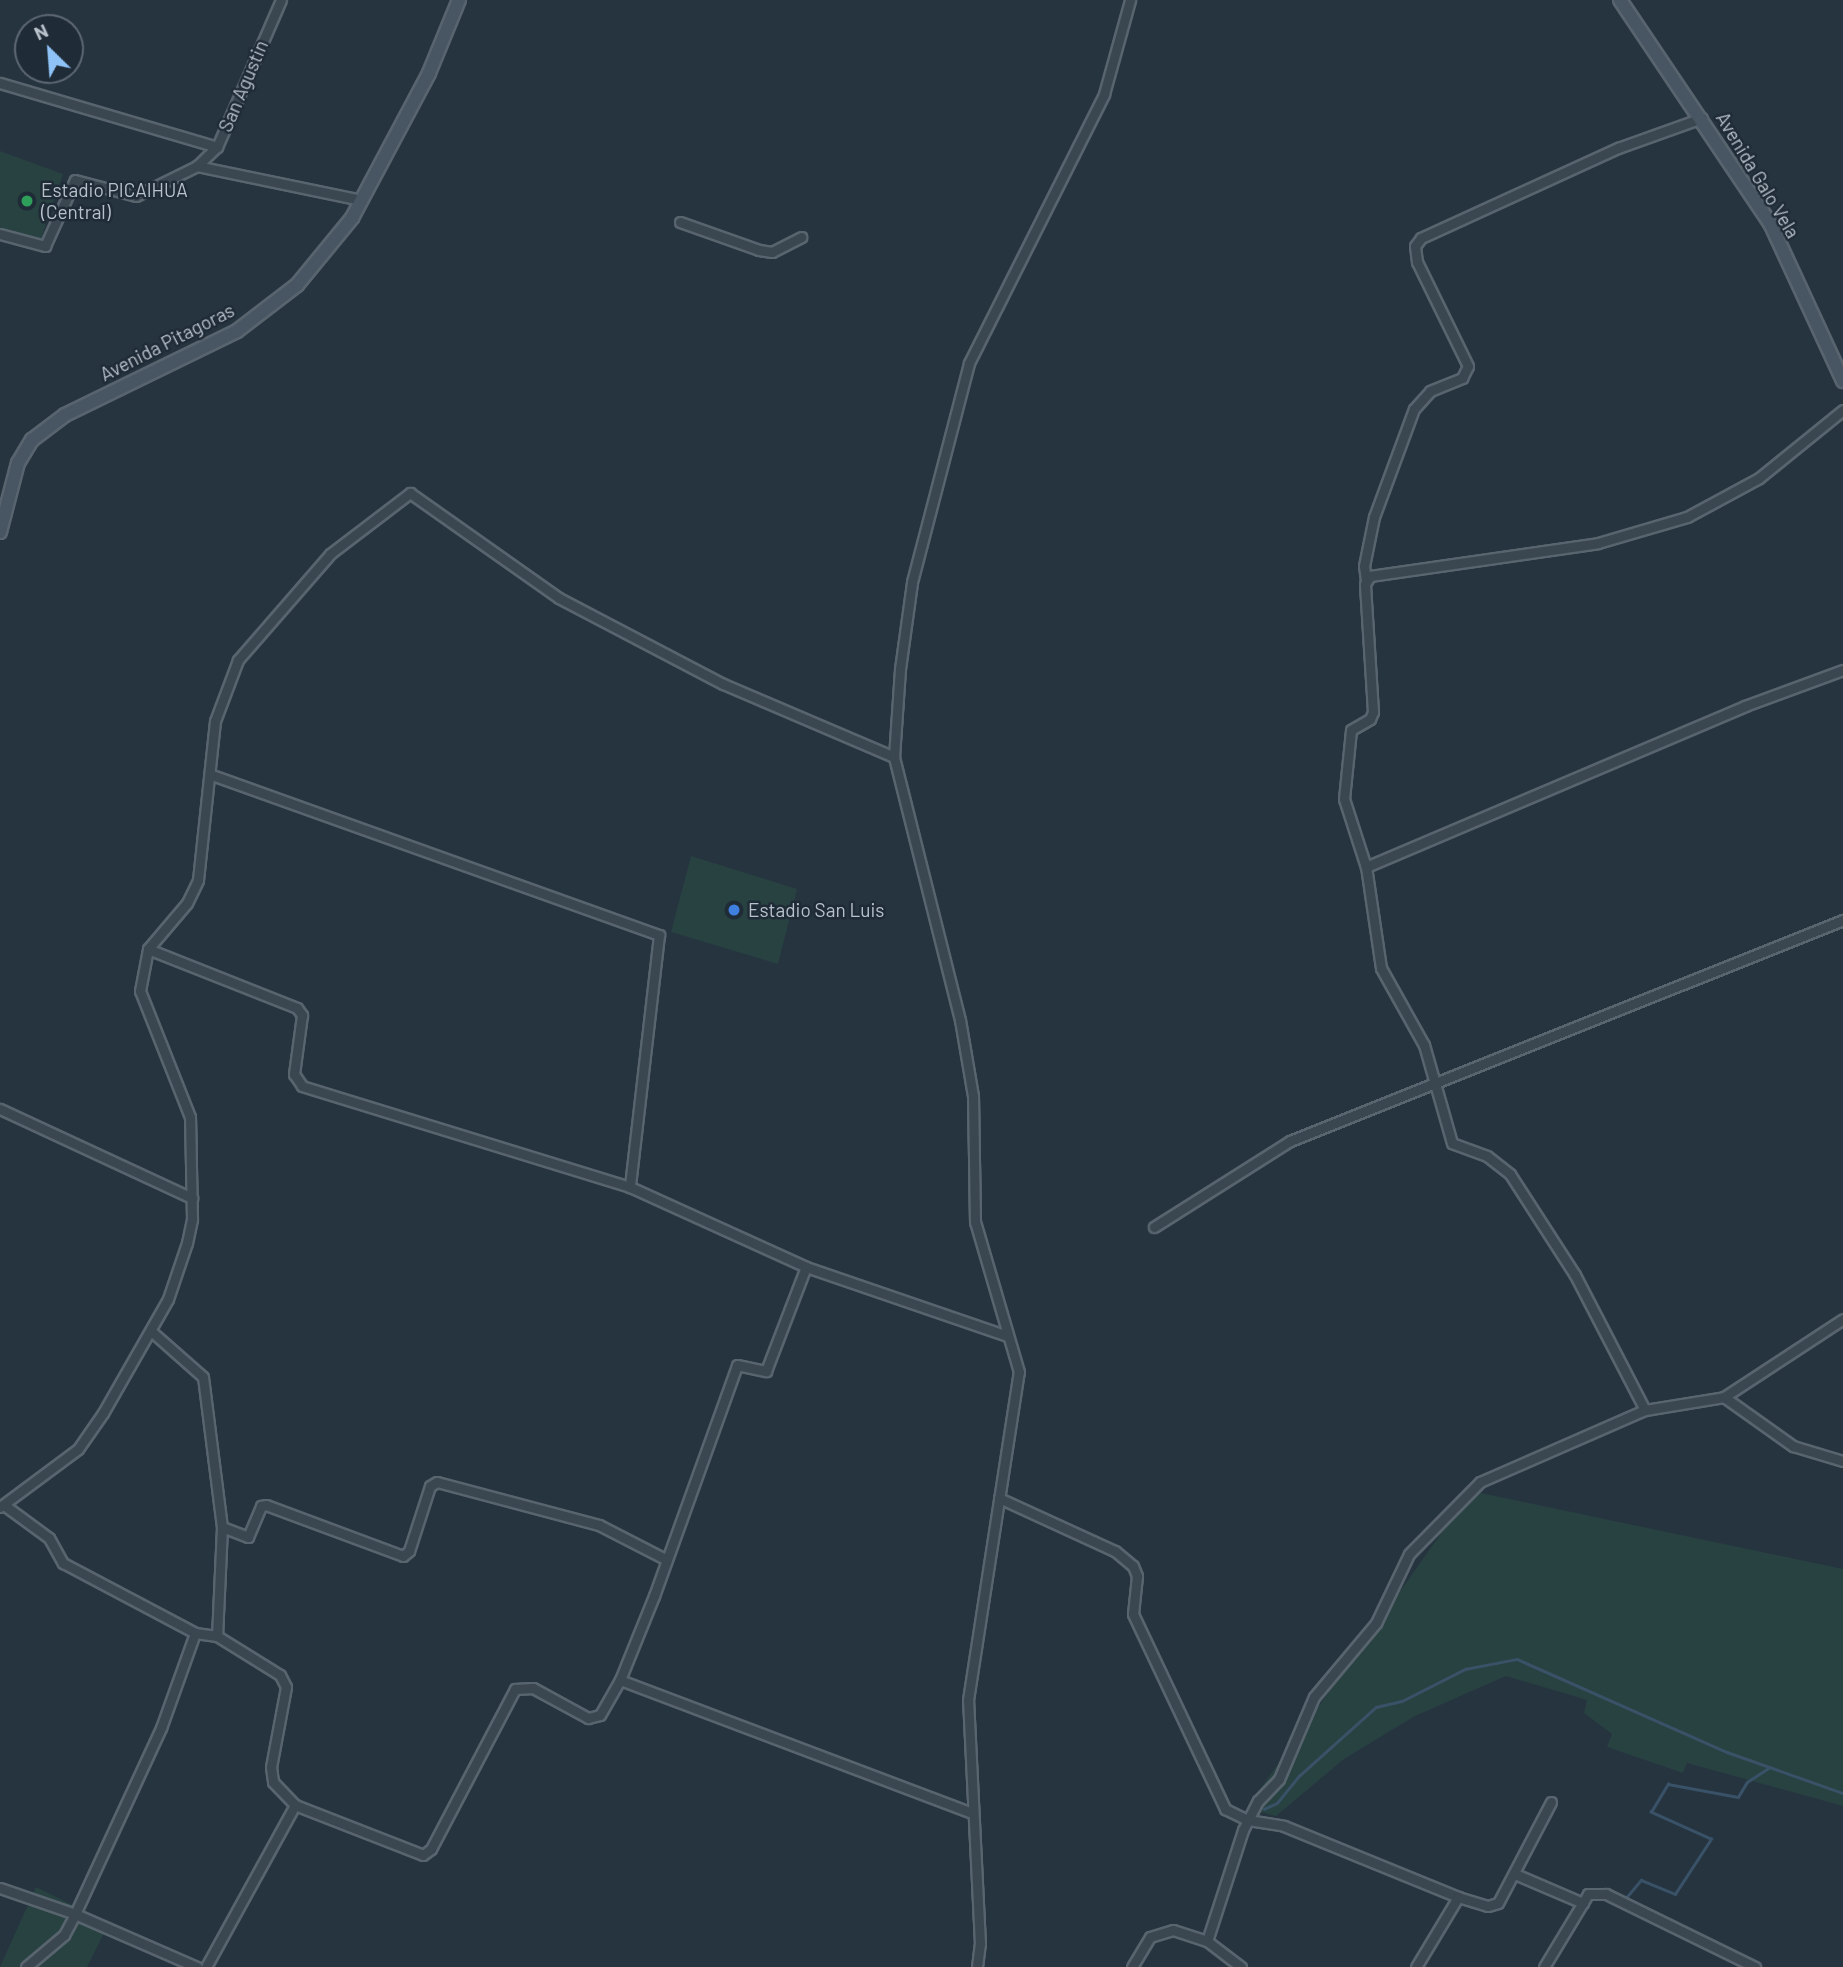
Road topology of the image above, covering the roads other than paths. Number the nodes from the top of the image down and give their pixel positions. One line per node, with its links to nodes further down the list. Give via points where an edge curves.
1 (281, 0): 7 (street, San Agustin)
2 (459, 0): 9 (main road, Avenida Pitagoras, via 429,73)
3 (1130, 0): 18 (street, via 1104,94 969,363 912,582)
4 (1620, 0): 6 (main road, Avenida Galo Vela)
5 (0, 83): 7 (street)
6 (1702, 118): 13 (main road, Avenida Galo Vela, via 1771,225); 16 (street, via 1618,148 1421,238 1415,246 1417,262 1468,366 1462,378 1430,391 1414,409 1374,517 1364,566)
7 (218, 147): 8 (street, San Agustin)
8 (197, 166): 9 (street); 11 (street, San Agustin, via 136,196 79,178 72,182 45,246)
9 (362, 200): 15 (main road, Avenida Pitagoras, via 297,285 237,331 65,415 32,440 19,463)
10 (680, 222): 12 (street, via 772,252)
11 (0, 234)
12 (801, 237)
13 (1843, 382)
14 (1843, 410): 16 (street, via 1759,478 1679,519 1598,543 1378,574)
15 (0, 532)
16 (1366, 580): 20 (street, via 1373,712 1370,719 1351,730 1344,799)
17 (1843, 670): 20 (street, via 1745,706)
18 (894, 757): 19 (street, via 723,684 559,597 410,493 330,555 238,660 215,721); 31 (street, via 960,1020 973,1096 975,1222)
19 (212, 775): 22 (street, via 198,880 187,903); 25 (street, via 659,935)
20 (1366, 867): 23 (street, via 1381,968 1424,1045)
21 (1843, 920): 23 (street)
22 (149, 949): 25 (street, via 297,1008 302,1015 294,1074 302,1086); 26 (street, via 140,991 190,1117)
23 (1433, 1083): 27 (street, via 1290,1141); 33 (street, via 1452,1143 1487,1156 1510,1174 1574,1275)
24 (0, 1110): 26 (street)
25 (629, 1186): 28 (street)
26 (192, 1198): 30 (street, via 187,1243 168,1299)
27 (1154, 1227)
28 (806, 1267): 31 (street); 38 (street, via 765,1371 737,1365)
29 (1843, 1319): 32 (street)
30 (151, 1331): 36 (street, via 78,1450); 37 (street, via 203,1377)
31 (1007, 1336): 35 (street, via 1019,1372)
32 (1724, 1397): 33 (street); 34 (street, via 1793,1446)
33 (1645, 1410): 45 (street, via 1480,1482 1400,1567 1376,1623 1314,1697 1279,1779)
34 (1843, 1461)
35 (999, 1498): 44 (street, via 968,1700); 45 (street, via 1115,1551 1133,1566 1138,1576 1133,1614 1220,1802)
36 (2, 1506): 39 (street, via 48,1538 64,1563)
37 (222, 1527): 38 (street, via 248,1538 261,1506 266,1505 403,1556 409,1551 430,1486 437,1482 599,1525); 40 (street)
38 (667, 1560): 41 (street)
39 (195, 1633): 40 (street); 50 (street, via 161,1728)
40 (217, 1636): 43 (street, via 283,1679 287,1693 271,1773)
41 (620, 1680): 43 (street, via 600,1715 591,1719 533,1688 520,1687 509,1694 432,1849 424,1855); 44 (street)
42 (1551, 1802): 46 (street)
43 (295, 1805): 54 (street)
44 (970, 1812): 55 (street, via 980,1944)
45 (1248, 1820): 48 (street, via 1284,1826); 51 (street)
46 (1515, 1874): 48 (street, via 1498,1903 1488,1906); 49 (street)
47 (0, 1888): 50 (street)
48 (1458, 1897): 58 (street)
49 (1583, 1903): 59 (street); 60 (street, via 1588,1894 1606,1894)
50 (75, 1914): 52 (street, via 64,1935); 53 (street)
51 (1207, 1941): 56 (street, via 1172,1930 1156,1934); 57 (street)
52 (26, 1967)
53 (197, 1967)
54 (206, 1967)
55 (977, 1967)
56 (1132, 1967)
57 (1241, 1967)
58 (1416, 1967)
59 (1544, 1967)
60 (1755, 1967)

